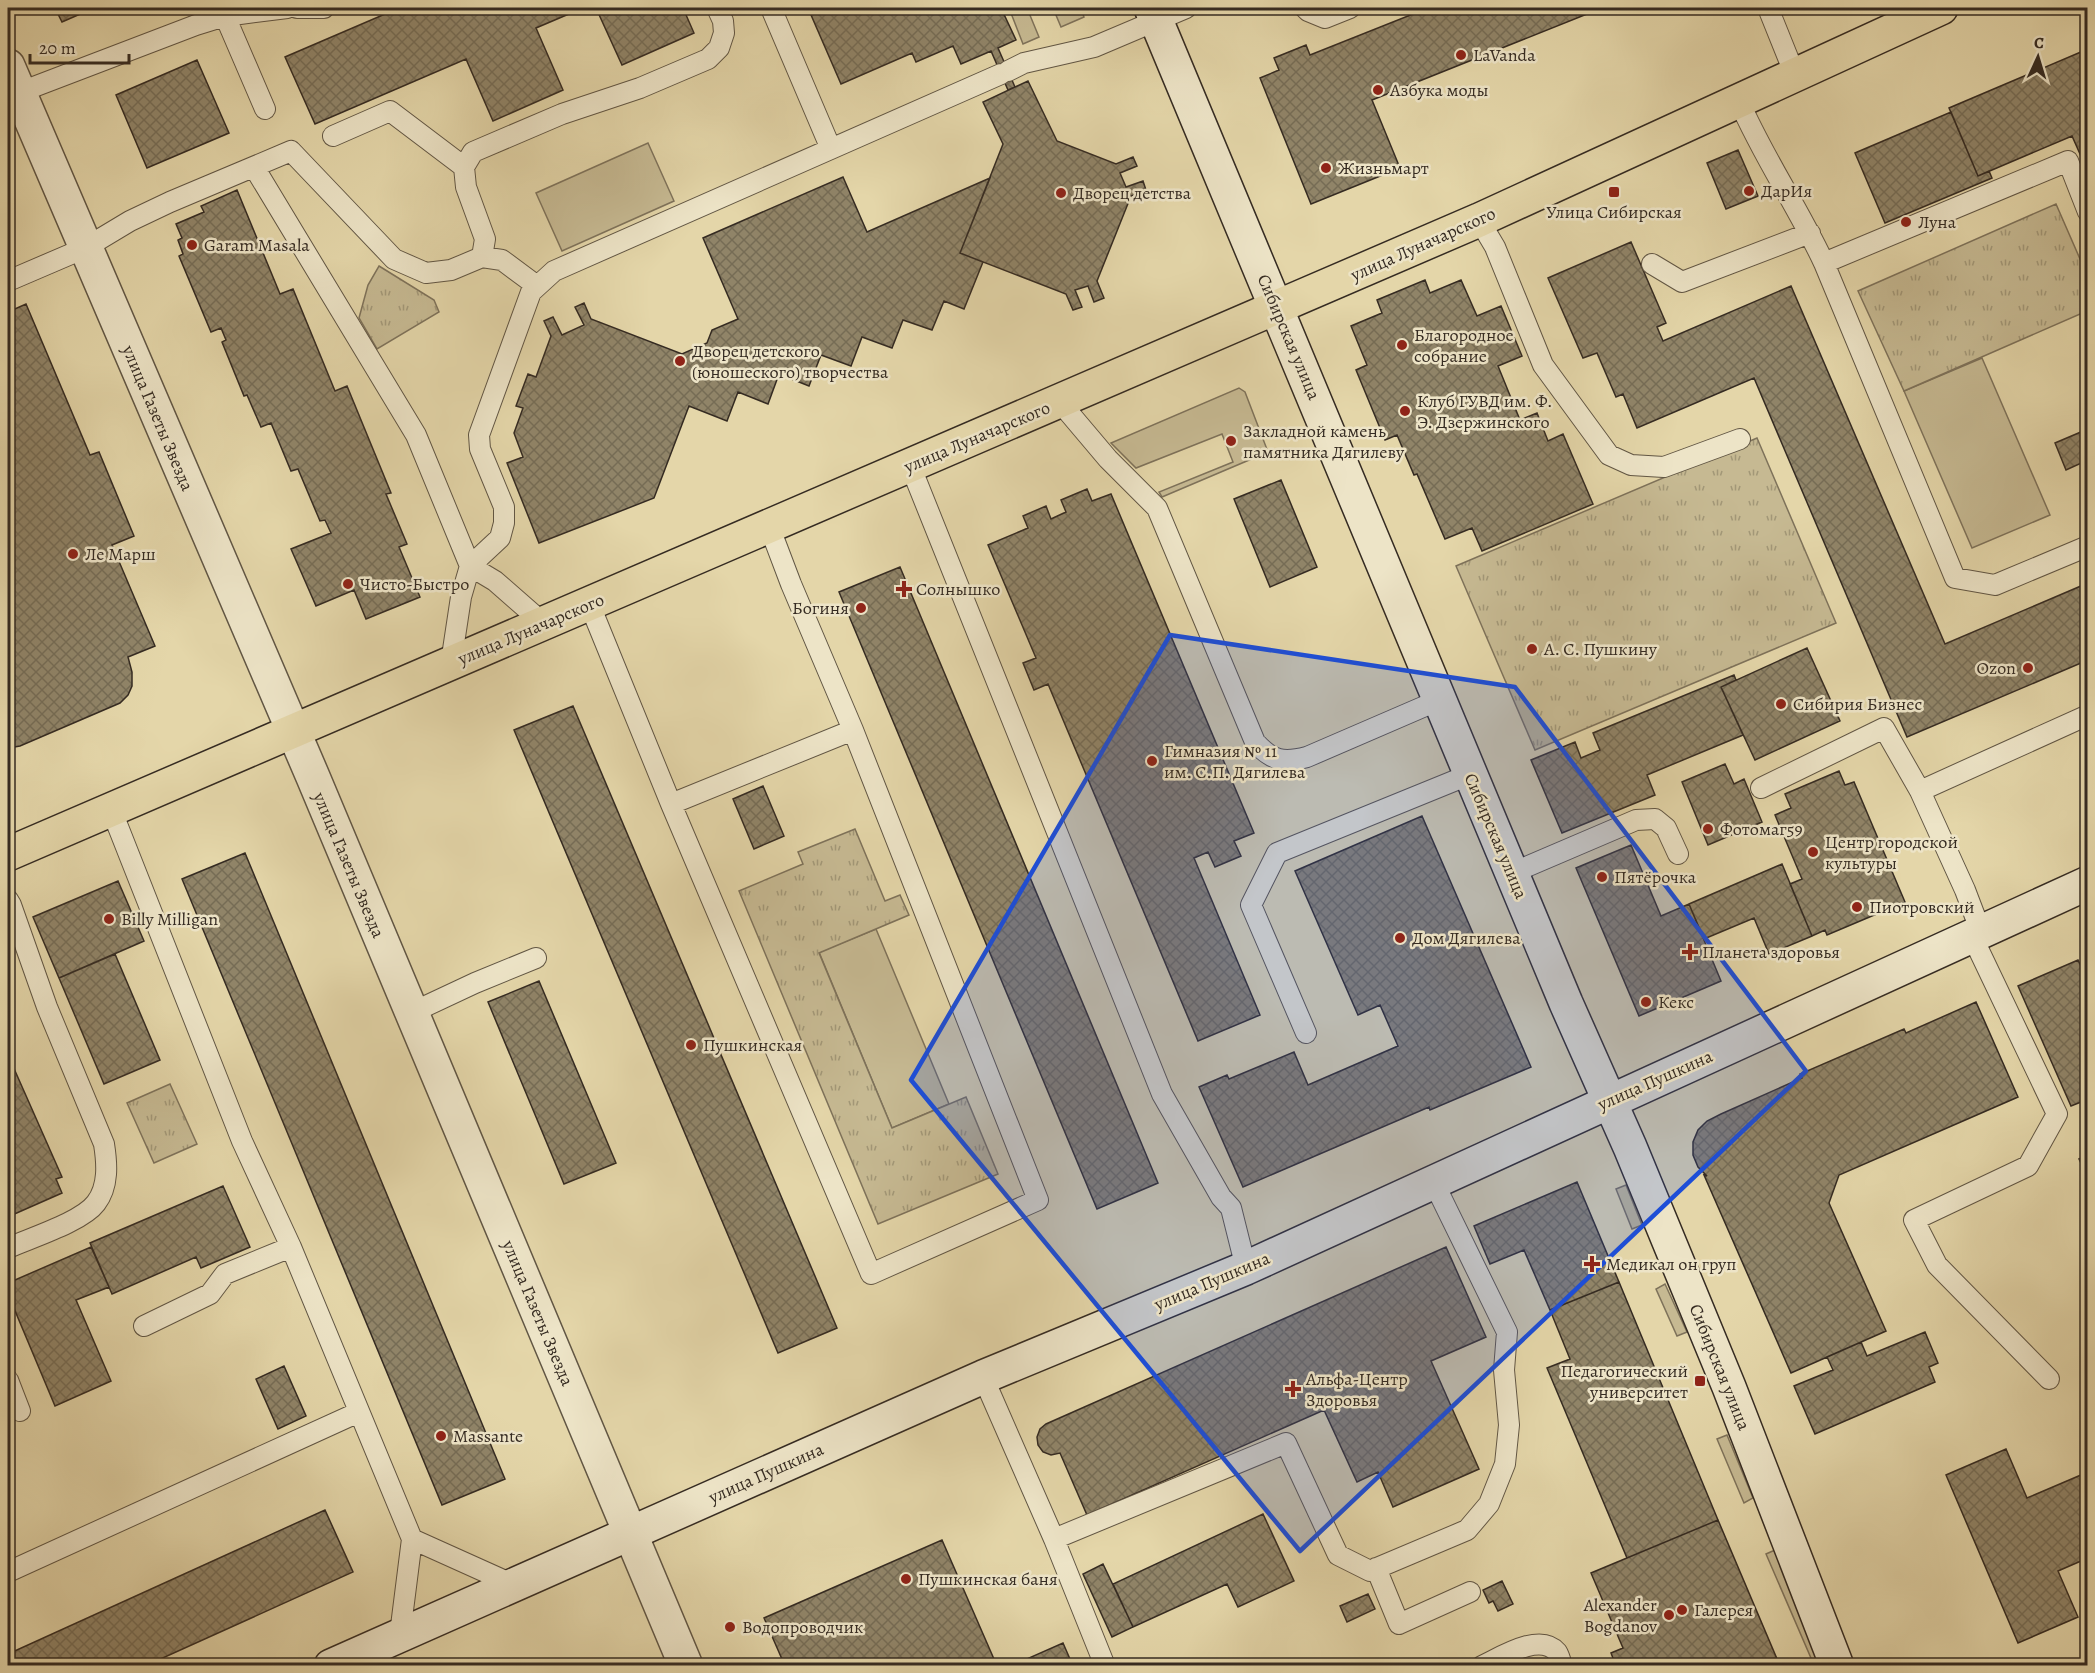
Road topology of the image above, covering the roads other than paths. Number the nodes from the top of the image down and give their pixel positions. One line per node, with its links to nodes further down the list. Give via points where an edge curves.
1 (287, 8): 11 (lane)
2 (297, 8): 3 (lane)
3 (324, 8)
4 (717, 8): 20 (lane, via 724,33 719,48 708,59 640,88 562,114 473,153)
5 (771, 8): 18 (lane)
6 (1186, 8): 12 (lane)
7 (1305, 8): 8 (lane, via 1325,18)
8 (1350, 8)
9 (1768, 8): 13 (lane)
10 (1941, 8): 13 (main road, улица Луначарского)
11 (232, 12): 14 (lane); 16 (lane)
12 (1154, 13): 18 (lane, via 1095,47 1024,63); 30 (main road, Сибирская улица)
13 (1795, 75): 15 (main road, улица Луначарского)
14 (11, 85): 24 (main road, улица Газеты Звезда)
15 (1739, 101): 22 (main road, улица Луначарского); 23 (lane)
16 (265, 109)
17 (333, 136): 20 (lane, via 390,111)
18 (831, 149): 29 (lane, via 554,271)
19 (254, 167): 24 (lane, via 130,221); 25 (lane, via 291,151 393,259 426,273 451,270); 36 (lane, via 416,435)
20 (465, 167): 25 (lane, via 466,187 485,239)
21 (2088, 212): 26 (lane, via 2068,161)
22 (1479, 220): 30 (main road, улица Луначарского); 32 (lane, via 1495,247 1543,365 1609,455 1631,465 1664,467)
23 (1810, 233): 26 (lane); 27 (lane, via 1682,282)
24 (85, 248): 28 (lane); 43 (main road, улица Газеты Звезда)
25 (482, 256): 29 (lane, via 501,260)
26 (1824, 263): 35 (lane, via 1955,578 1995,585)
27 (1652, 264)
28 (8, 281)
29 (537, 286): 36 (lane, via 531,292 479,435 480,450 504,507 504,523 500,538)
30 (1276, 308): 31 (main road, улица Луначарского); 40 (main road, Сибирская улица)
31 (1059, 401): 33 (main road, улица Луначарского); 40 (lane, via 1156,508 1255,742 1266,755 1280,760 1307,757)
32 (1740, 439)
33 (910, 465): 34 (main road, улица Луначарского); 62 (lane, via 1162,1094 1231,1208)
34 (769, 526): 37 (main road, улица Луначарского); 42 (lane)
35 (2088, 546)
36 (470, 566): 38 (lane, via 495,581); 39 (lane)
37 (589, 603): 38 (main road, улица Луначарского); 47 (lane)
38 (543, 623): 39 (main road, улица Луначарского)
39 (451, 663): 43 (main road, улица Луначарского)
40 (1439, 700): 44 (main road, Сибирская улица)
41 (2088, 716): 46 (lane)
42 (853, 730): 47 (lane); 47 (lane, via 1038,1200 871,1274)
43 (292, 731): 48 (main road, улица Луначарского); 56 (main road, улица Газеты Звезда)
44 (1470, 774): 51 (main road, Сибирская улица); 57 (lane, via 1277,853 1251,905)
45 (1761, 788): 46 (lane, via 1884,728)
46 (1920, 790): 54 (lane, via 1965,890)
47 (671, 804)
48 (111, 809): 49 (main road, улица Луначарского); 60 (lane, via 242,1141)
49 (8, 854)
50 (1678, 854): 51 (lane, via 1666,828 1655,819 1636,820)
51 (1512, 873): 58 (main road, Сибирская улица)
52 (2088, 883): 54 (main road, улица Пушкина)
53 (8, 900): 61 (lane, via 104,1144 108,1165 96,1203 82,1216)
54 (1976, 934): 58 (main road, улица Пушкина); 65 (lane, via 2057,1114 2028,1166 1914,1220 1937,1265)
55 (536, 958): 56 (lane)
56 (411, 1013): 69 (main road, улица Газеты Звезда)
57 (1306, 1033)
58 (1608, 1100): 59 (main road, улица Пушкина); 82 (main road, Сибирская улица, via 1729,1387)
59 (1433, 1181): 62 (main road, улица Пушкина); 72 (lane, via 1507,1332 1504,1370 1509,1425 1505,1464 1489,1504 1467,1530)
60 (291, 1247): 63 (lane, via 225,1274 210,1294); 68 (lane)
61 (8, 1248)
62 (1246, 1268): 64 (main road, улица Пушкина)
63 (144, 1326)
64 (983, 1377): 69 (main road, улица Пушкина); 71 (lane)
65 (2049, 1379)
66 (8, 1380): 67 (lane)
67 (20, 1411)
68 (359, 1412): 70 (lane); 73 (lane)
69 (630, 1532): 74 (main road, улица Пушкина); 78 (main road, улица Газеты Звезда)
70 (412, 1539): 74 (lane); 76 (lane)
71 (1054, 1539): 72 (lane, via 1286,1443 1338,1555 1370,1571); 79 (lane)
72 (1376, 1568): 75 (lane, via 1399,1624)
73 (8, 1572)
74 (512, 1584): 76 (main road, улица Пушкина)
75 (1470, 1592)
76 (400, 1634): 77 (main road, улица Пушкина)
77 (331, 1665)
78 (686, 1665)
79 (1105, 1665)
80 (1482, 1665): 81 (lane, via 1527,1645 1545,1644 1557,1652)
81 (1562, 1665)
82 (1837, 1665)

